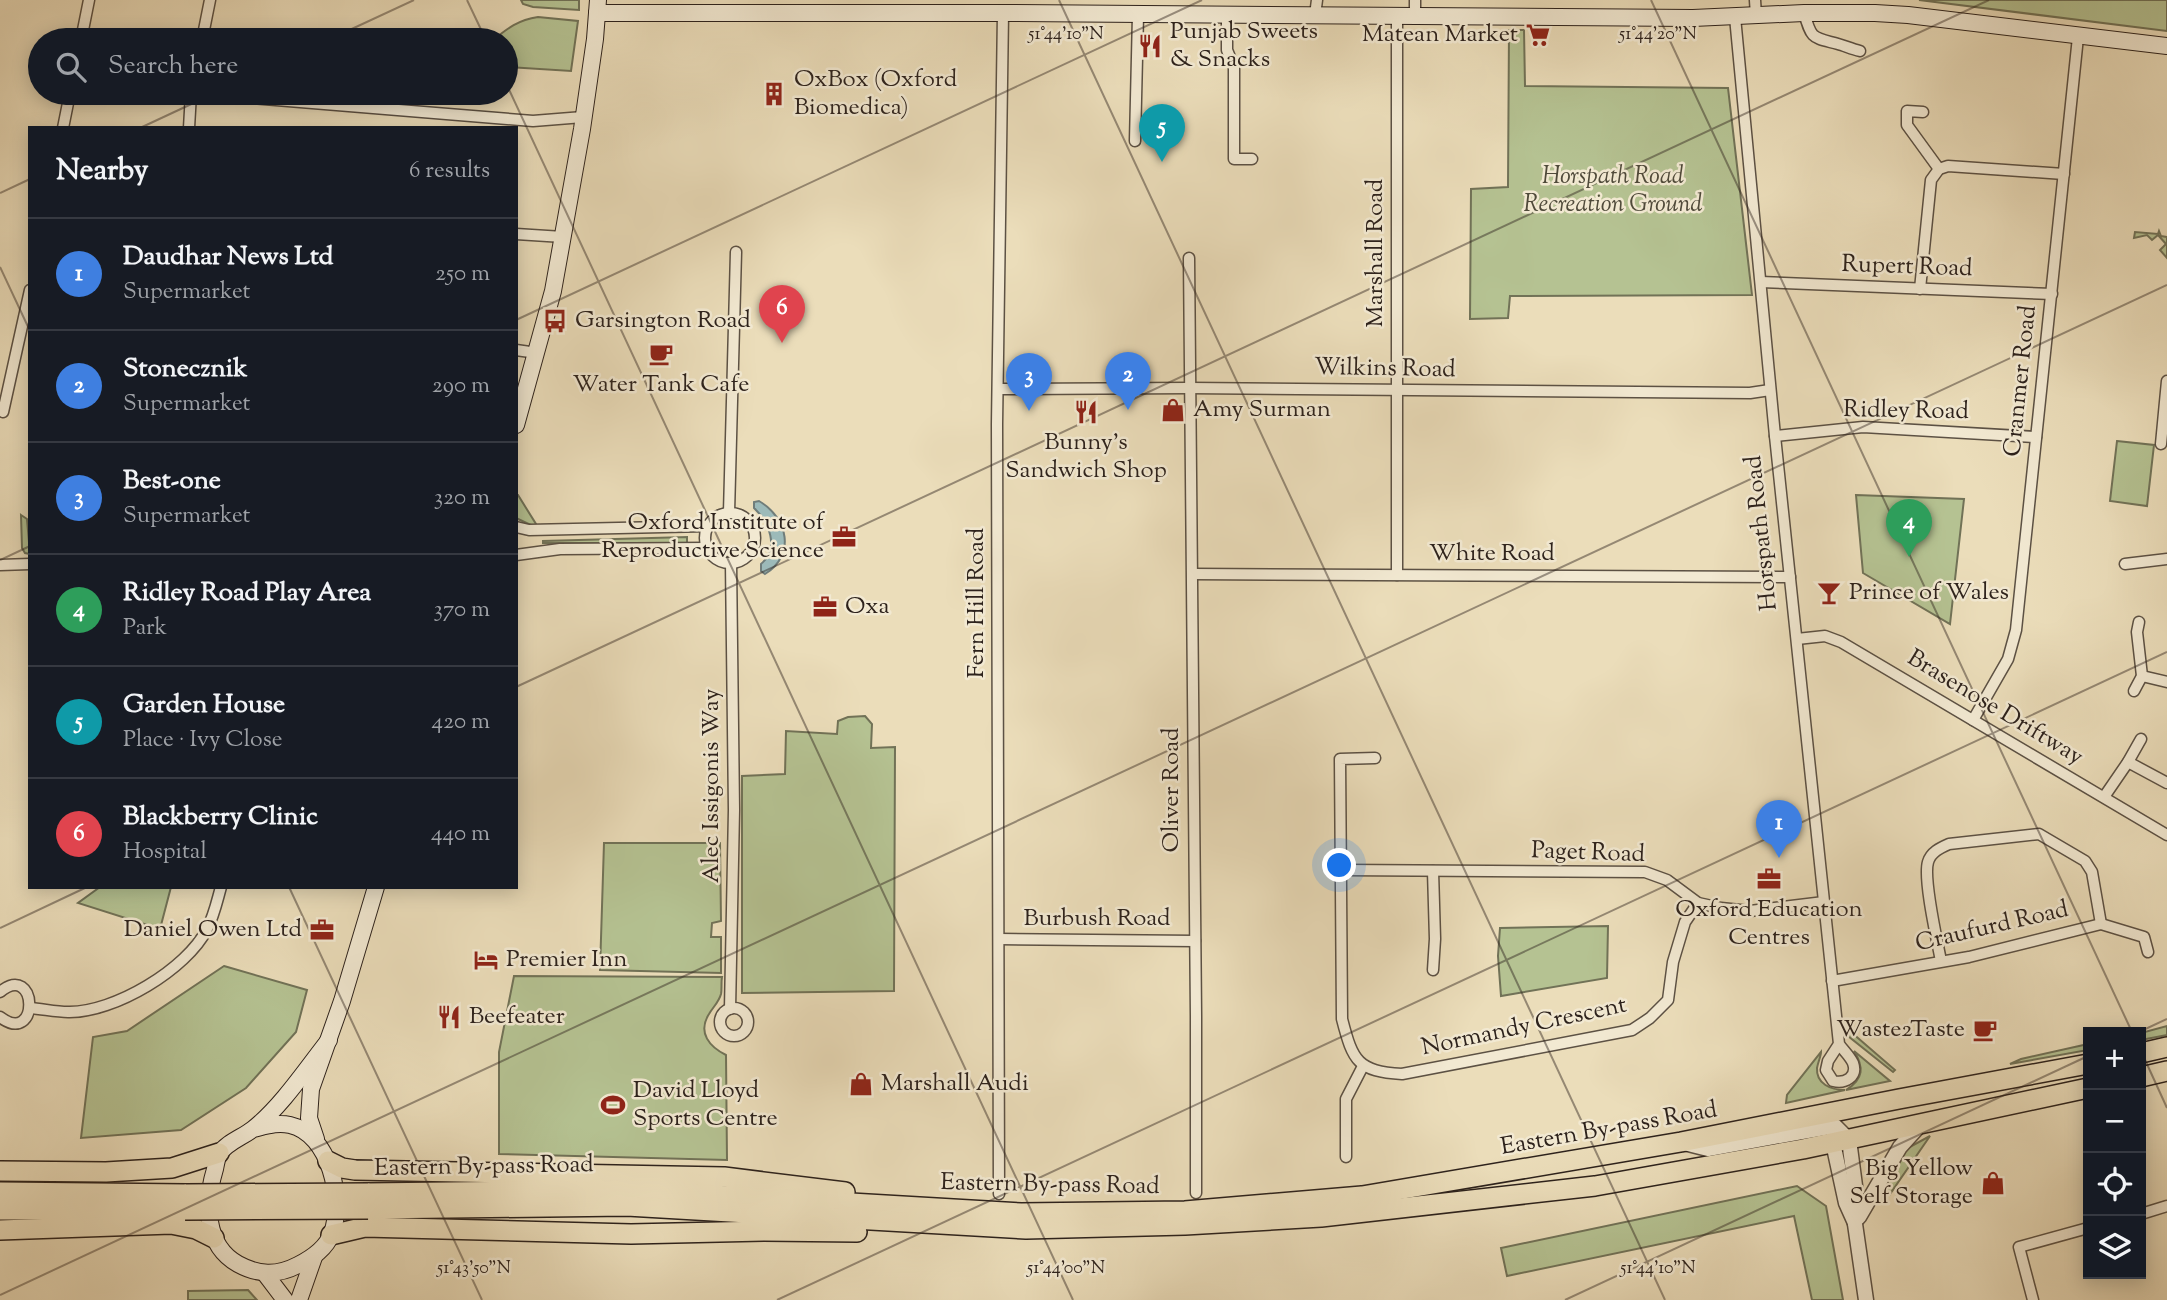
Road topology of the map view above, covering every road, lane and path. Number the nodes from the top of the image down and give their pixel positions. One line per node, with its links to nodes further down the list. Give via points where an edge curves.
1 (89, 0): 14 (street)
2 (210, 0): 15 (street)
3 (598, 6): 4 (main road); 23 (main road)
4 (748, 6): 8 (main road)
5 (1316, 8): 11 (main road); 12 (main road)
6 (1415, 8): 12 (main road); 13 (main road)
7 (1756, 8): 9 (main road); 13 (main road)
8 (993, 9): 10 (main road); 43 (street, Fern Hill Road)
9 (1804, 13): 16 (main road, via 1908,15); 18 (street, via 1810,33 1819,40)
10 (1138, 15): 11 (main road); 26 (street)
11 (1227, 15): 27 (street, via 1227,51 1234,67 1234,159)
12 (1397, 15): 45 (street, Marshall Road)
13 (1735, 17): 34 (street, Horspath Road)
14 (83, 28)
15 (204, 28)
16 (2078, 37): 17 (main road); 29 (street, Cranmer Road)
17 (2167, 47)
18 (1860, 51)
19 (68, 105): 24 (street)
20 (190, 105): 25 (street)
21 (338, 105): 23 (street, via 533,121)
22 (1923, 112): 28 (street, via 1906,111 1907,125)
23 (583, 117): 31 (main road)
24 (63, 126)
25 (189, 126)
26 (1135, 141)
27 (1252, 159)
28 (1939, 169): 29 (street); 35 (street, via 1931,180)
29 (2064, 174): 36 (street, Cranmer Road)
30 (518, 234): 31 (street)
31 (563, 237): 39 (main road)
32 (736, 252): 51 (street)
33 (1189, 258): 42 (street, Oliver Road)
34 (1761, 282): 35 (street, Rupert Road); 44 (street, Horspath Road)
35 (1920, 289): 36 (street, Rupert Road)
36 (2052, 294): 49 (street, Cranmer Road)
37 (27, 319): 40 (street)
38 (518, 350): 39 (street)
39 (537, 353): 47 (main road)
40 (5, 374): 46 (street)
41 (2167, 381): 50 (street)
42 (1189, 388): 43 (street, Wilkins Road); 45 (street, Wilkins Road); 61 (street, Oliver Road)
43 (999, 390): 83 (street, Fern Hill Road)
44 (1770, 390): 45 (street, Wilkins Road); 48 (street, Horspath Road)
45 (1397, 391): 62 (street, Marshall Road)
46 (3, 412)
47 (518, 418)
48 (1775, 436): 49 (street, Ridley Road, via 1863,427); 63 (street, Horspath Road)
49 (2036, 437): 69 (street, Cranmer Road, via 2017,630 2008,659)
50 (2161, 444)
51 (729, 513): 52 (street); 57 (street, via 744,517 755,537 751,552)
52 (709, 526): 53 (street); 54 (street)
53 (518, 527)
54 (708, 548): 55 (street, via 560,549); 57 (street, via 717,559)
55 (518, 555)
56 (2167, 559): 59 (street)
57 (731, 562): 91 (street, Alec Issigonis Way, via 734,810)
58 (28, 564): 60 (street)
59 (2124, 564)
60 (0, 565)
61 (1193, 574): 62 (street, White Road); 84 (street, Oliver Road)
62 (1396, 575): 63 (street, White Road)
63 (1790, 577): 65 (street, Horspath Road)
64 (2139, 622): 66 (street)
65 (1797, 639): 69 (street, Brasenose Driftway, via 1833,638); 80 (street, Horspath Road)
66 (2142, 676): 67 (street); 68 (street)
67 (2167, 682)
68 (2134, 691)
69 (1973, 720): 74 (street, Brasenose Driftway)
70 (2141, 739): 72 (street)
71 (1375, 758): 76 (street, via 1340,753)
72 (2128, 762): 73 (street); 74 (street)
73 (2167, 783)
74 (2104, 797): 75 (street, Brasenose Driftway)
75 (2167, 835)
76 (1342, 870): 77 (street, Paget Road); 98 (street, via 1342,1019 1349,1045)
77 (1433, 871): 81 (street, Paget Road, via 1646,872 1667,880); 87 (street)
78 (220, 889): 90 (street, via 208,928 197,944 182,962 159,977 119,1002 94,1010)
79 (375, 889): 93 (main road)
80 (1824, 902): 81 (street, Paget Road, via 1750,911); 88 (street, Horspath Road)
81 (1698, 903): 98 (street, Normandy Crescent, via 1685,922 1668,1000 1632,1030 1402,1074)
82 (2101, 924): 85 (street, Craufurd Road, via 2144,937); 86 (street, Craufurd Road); 86 (street, via 2092,872 2085,861 2039,834 1949,844 1929,859 1926,874)
83 (999, 939): 84 (street, Burbush Road); 111 (street, Fern Hill Road)
84 (1195, 941): 110 (street, Oliver Road)
85 (2148, 952)
86 (1941, 961): 88 (street, Craufurd Road)
87 (1433, 970)
88 (1832, 981): 94 (street, Horspath Road)
89 (0, 992): 90 (street, via 20,988 27,993)
90 (30, 1008): 92 (street, via 16,1022)
91 (730, 1009)
92 (0, 1017)
93 (329, 1040): 103 (main road); 106 (main road, via 311,1089 309,1118)
94 (1839, 1044)
95 (2167, 1047): 96 (highway)
96 (2146, 1052)
97 (2083, 1065): 104 (highway, Eastern By-pass Road)
98 (1363, 1066): 107 (street, via 1346,1099)
99 (2167, 1071): 100 (highway)
100 (2146, 1076)
101 (2083, 1089): 102 (highway, Eastern By-pass Road)
102 (1920, 1125): 104 (highway, Eastern By-pass Road); 118 (street, via 1900,1147)
103 (253, 1129): 105 (main road); 106 (main road, via 274,1123 290,1125 305,1131)
104 (1841, 1130): 114 (highway, Eastern By-pass Road, via 1681,1142 1362,1196 1199,1210 1021,1213); 118 (street, via 1846,1203); 119 (highway, Eastern By-pass Road, via 1595,1186 1321,1217)
105 (219, 1153): 108 (highway, via 172,1168); 123 (main road, via 210,1185 209,1219)
106 (323, 1153): 114 (highway, via 342,1168 355,1170 724,1177 829,1189); 122 (main road, via 336,1187)
107 (1346, 1157)
108 (0, 1171)
109 (0, 1192): 113 (highway, Eastern By-pass Road)
110 (1196, 1192)
111 (999, 1194)
112 (368, 1201): 113 (highway, Eastern By-pass Road, bridge); 114 (highway, Eastern By-pass Road, via 628,1190); 119 (highway, Eastern By-pass Road, via 627,1206)
113 (186, 1202): 116 (highway, Eastern By-pass Road)
114 (886, 1206)
115 (2167, 1206): 117 (street)
116 (0, 1210)
117 (2146, 1212)
118 (1855, 1224): 128 (street)
119 (1026, 1229): 122 (highway, via 928,1234 631,1234 365,1227)
120 (2083, 1229): 129 (street, via 2019,1247)
121 (0, 1230): 123 (highway, via 171,1224)
122 (331, 1235): 124 (main road)
123 (214, 1238): 125 (main road, via 235,1262)
124 (314, 1257): 125 (main road); 127 (main road)
125 (266, 1275): 126 (main road)
126 (285, 1300)
127 (299, 1300)
128 (1866, 1300)
129 (2033, 1300)

